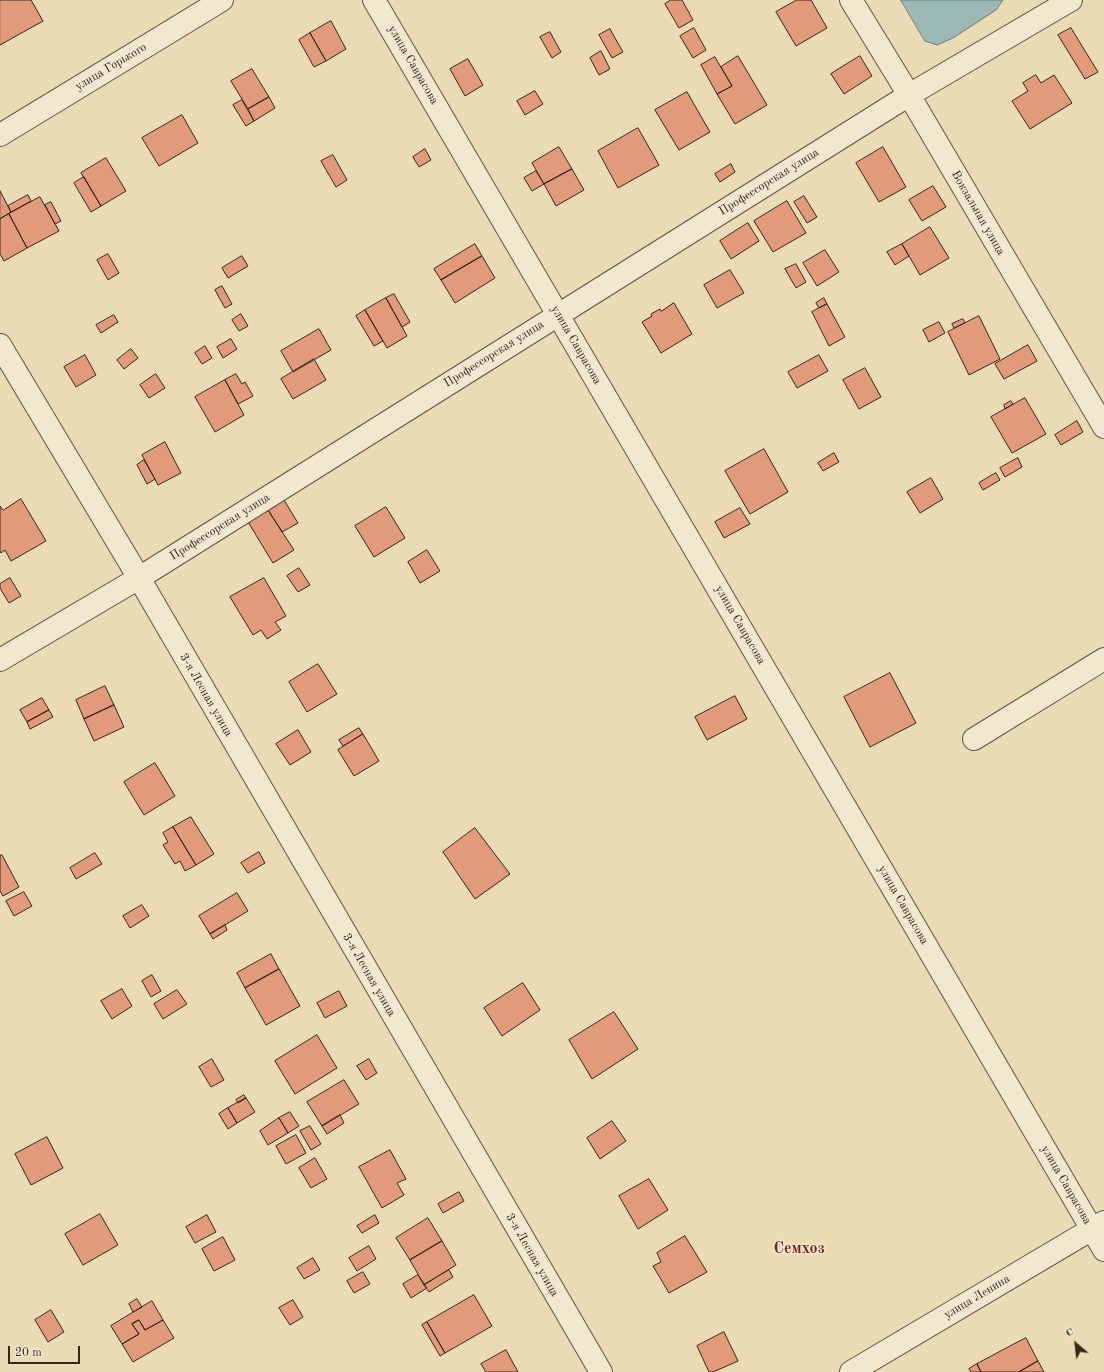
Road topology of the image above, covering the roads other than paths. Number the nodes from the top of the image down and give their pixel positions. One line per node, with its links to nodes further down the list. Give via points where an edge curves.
1 (222, 0): 6 (street, улица Горького)
2 (374, 0): 7 (street, улица Саврасова)
3 (851, 0): 5 (street, Вокзальная улица)
4 (1071, 0): 5 (street, Профессорская улица)
5 (909, 95): 7 (street, Профессорская улица); 9 (street, Вокзальная улица)
6 (0, 135)
7 (558, 314): 10 (street, Профессорская улица); 14 (street, улица Саврасова)
8 (0, 345): 10 (street, 3-я Лесная улица)
9 (1104, 427)
10 (139, 578): 12 (street, Профессорская улица); 16 (street, 3-я Лесная улица)
11 (1104, 659): 13 (street)
12 (0, 660)
13 (974, 739)
14 (1098, 1226): 15 (street, улица Саврасова); 17 (street, улица Ленина)
15 (1104, 1250)
16 (601, 1372)
17 (850, 1372)

